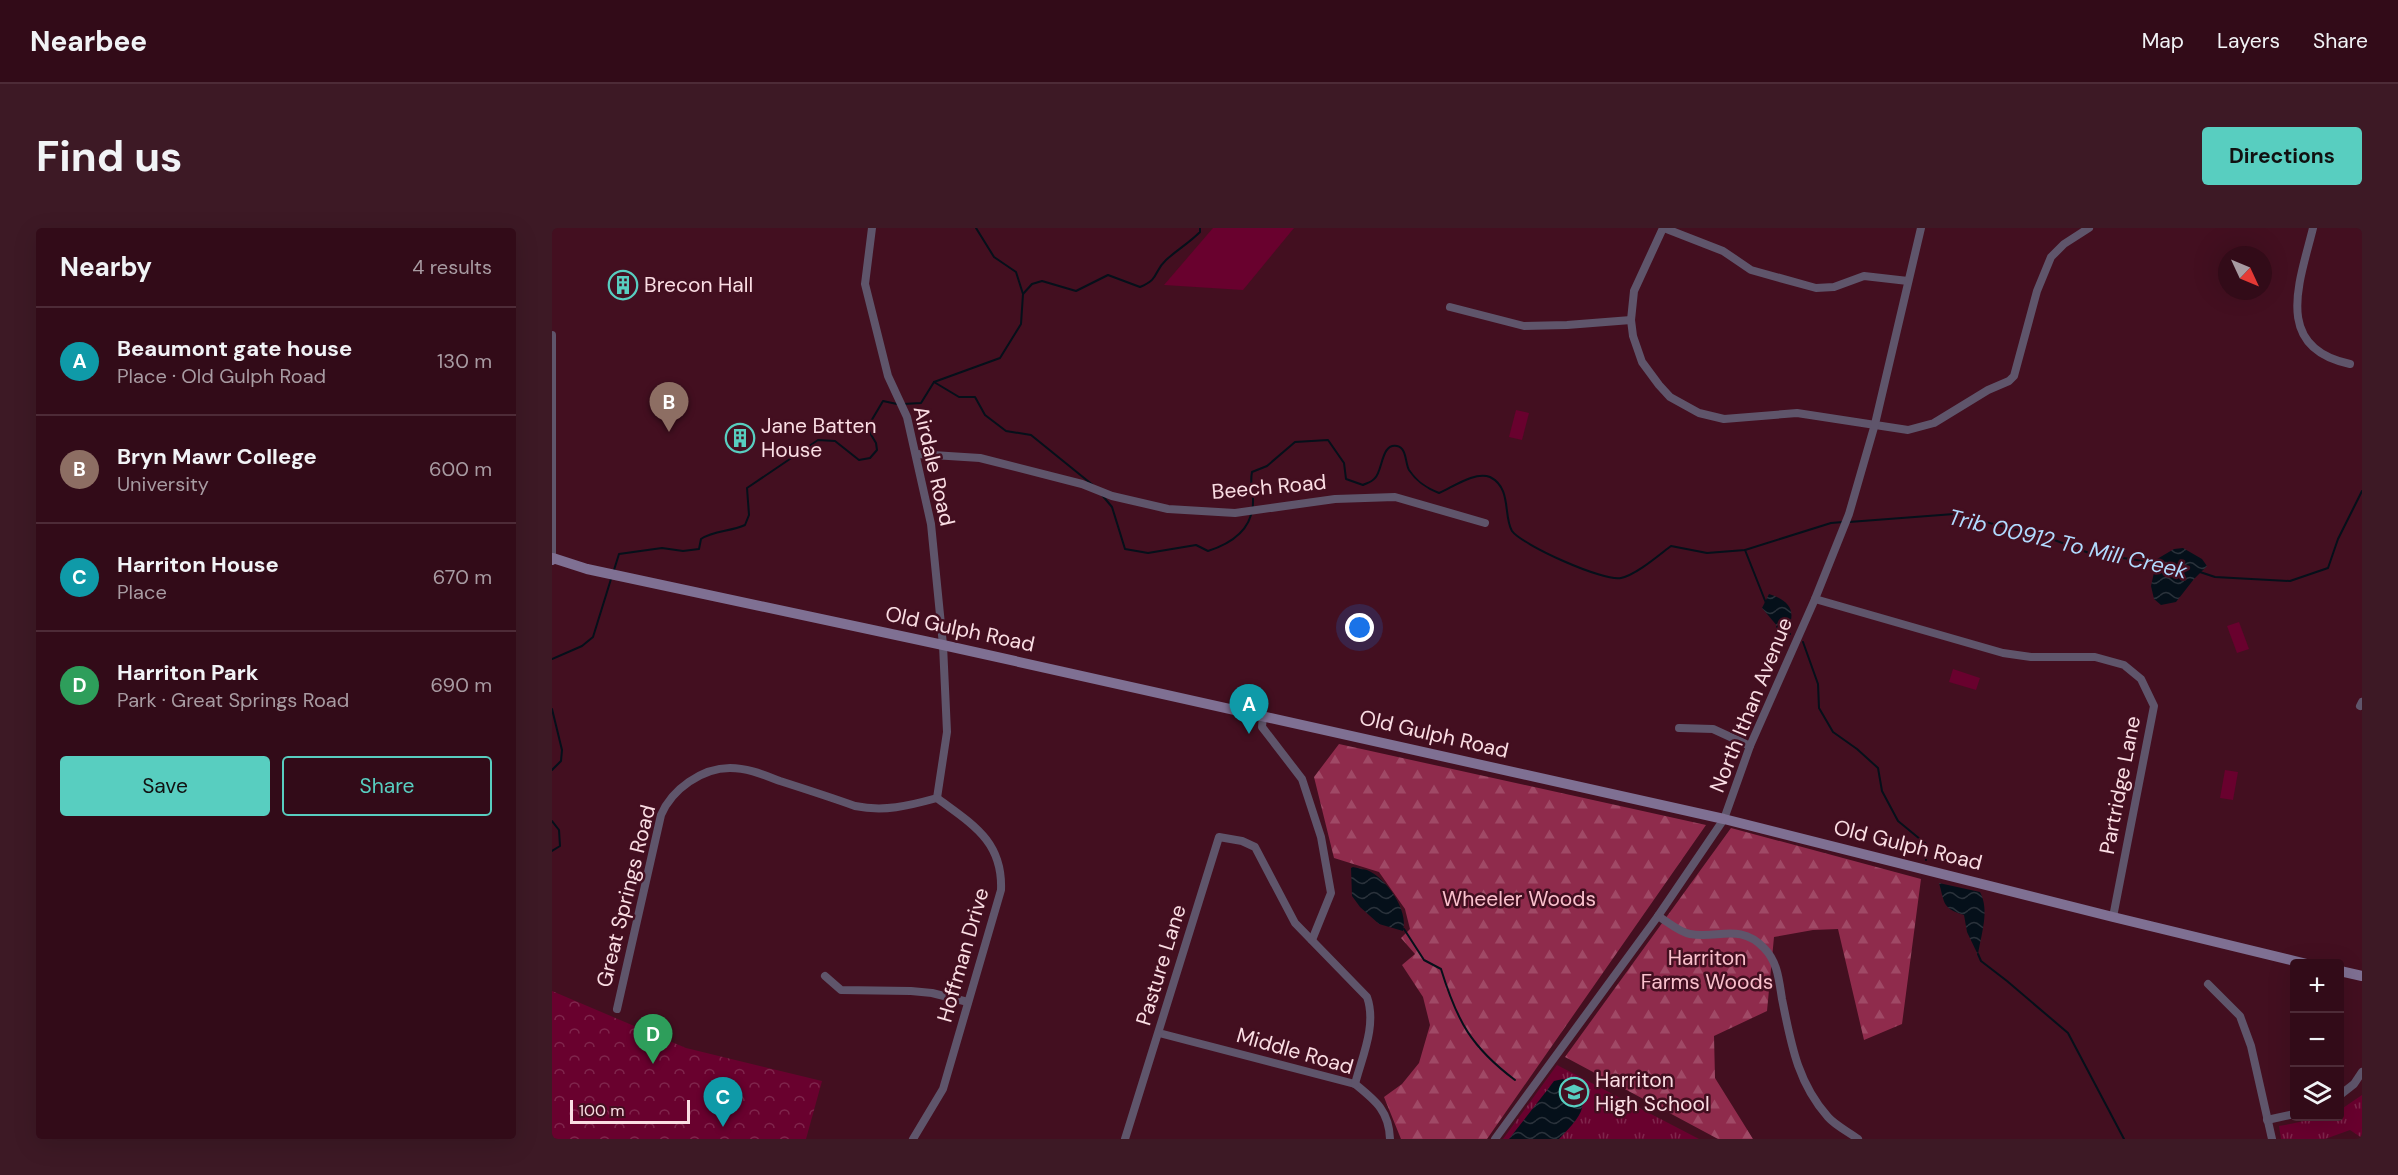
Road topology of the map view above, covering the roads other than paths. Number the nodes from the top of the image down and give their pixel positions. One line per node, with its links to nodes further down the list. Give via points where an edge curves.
1 (872, 228): 12 (street, Airdale Road, via 865,284 888,376 908,417)
2 (1664, 228): 6 (street, via 1723,251 1751,270 1816,288 1834,287 1864,276); 8 (street, via 1634,291)
3 (1921, 228): 6 (street, North Ithan Avenue)
4 (2089, 228): 11 (street, via 2051,257 2037,291 2018,368 2009,381 1921,428 1883,428)
5 (2313, 228): 10 (street, via 2296,297 2296,320 2314,349)
6 (1908, 281): 11 (street, North Ithan Avenue)
7 (1450, 307): 8 (street, via 1524,326)
8 (1631, 320): 11 (street, via 1638,355 1659,385 1670,397 1699,413 1724,419 1797,413)
9 (552, 335): 14 (street)
10 (2350, 364)
11 (1875, 423): 15 (street, North Ithan Avenue, via 1849,514)
12 (917, 454): 13 (street, Beech Road, via 980,458 1168,509 1235,513 1335,499 1395,496); 16 (street, Airdale Road, via 931,524)
13 (1485, 524)
14 (552, 559): 16 (street, Old Gulph Road)
15 (1815, 599): 19 (street, North Ithan Avenue); 23 (street, Partridge Lane, via 2003,654 2095,657 2124,665 2141,679 2154,706)
16 (943, 645): 17 (street, Old Gulph Road); 20 (street, via 947,732)
17 (1263, 716): 21 (street, Old Gulph Road); 24 (street, via 1262,727 1302,779 1321,837 1331,893)
18 (1679, 728): 19 (street, via 1713,729)
19 (1750, 746): 21 (street, North Ithan Avenue)
20 (937, 798): 30 (street, Hoffman Drive, via 990,842 1002,877 1002,890); 31 (street, Great Springs Road, via 899,808 871,809 750,771 730,768 695,778 667,801 661,815)
21 (1724, 819): 22 (street, North Ithan Avenue); 23 (street, Old Gulph Road)
22 (1658, 916): 41 (street, North Ithan Avenue); 42 (street, via 1687,933 1730,932 1750,936 1764,948 1776,964 1793,1057 1808,1089 1829,1118)
23 (2113, 917): 25 (street, Old Gulph Road)
24 (1312, 940): 32 (street, Pasture Lane, via 1294,923 1255,847 1219,837); 34 (street, via 1367,997 1371,1008 1371,1026)
25 (2290, 959)
26 (2344, 972): 27 (street)
27 (2362, 975)
28 (825, 976): 30 (street, via 841,990 911,991)
29 (2208, 984): 37 (street, via 2240,1016)
30 (968, 1002): 38 (street, Hoffman Drive, via 943,1089)
31 (616, 1009)
32 (1159, 1033): 34 (street, Middle Road); 39 (street, Pasture Lane)
33 (2362, 1072): 35 (street)
34 (1355, 1084): 40 (street, Middle Road, via 1377,1102 1389,1122)
35 (2344, 1092)
36 (2290, 1115): 37 (street)
37 (2267, 1120): 43 (street)
38 (913, 1139)
39 (1125, 1139)
40 (1390, 1139)
41 (1495, 1139)
42 (1858, 1139)
43 (2272, 1139)

